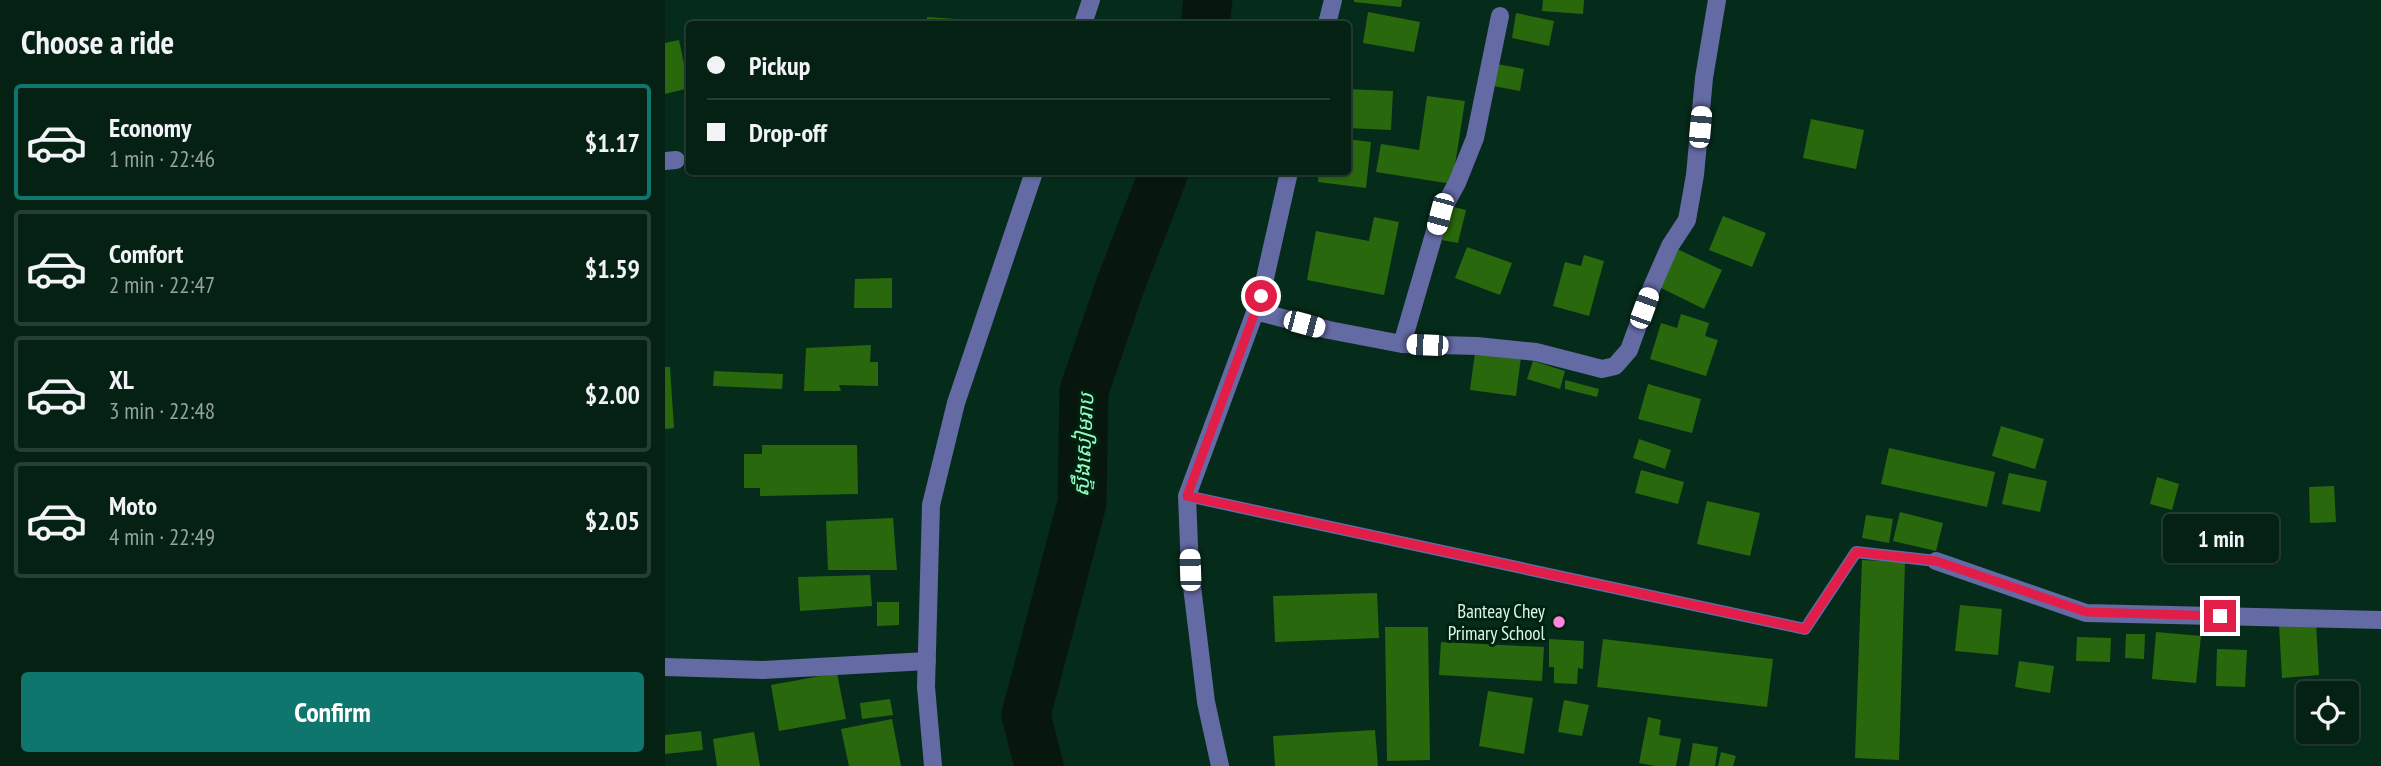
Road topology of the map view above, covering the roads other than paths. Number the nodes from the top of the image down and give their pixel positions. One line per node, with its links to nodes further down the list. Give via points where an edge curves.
1 (1091, 0): 5 (street)
2 (1333, 0): 6 (street)
3 (1717, 0): 10 (street, via 1687,220 1656,277 1629,350 1615,366 1602,369 1524,351 1477,346)
4 (1500, 16): 10 (street, via 1475,138 1440,214)
5 (1084, 21)
6 (1328, 21)
7 (1033, 175): 14 (street, via 956,403 931,505)
8 (1288, 175): 9 (street)
9 (1255, 311): 10 (street); 11 (street)
10 (1402, 344)
11 (1187, 496): 12 (lane, via 1805,629 1856,552); 17 (street, via 1202,676)
12 (1936, 561): 13 (street, via 2086,612)
13 (2381, 620)
14 (927, 661): 15 (street, via 763,670); 16 (street)
15 (665, 667)
16 (933, 766)
17 (1220, 766)

